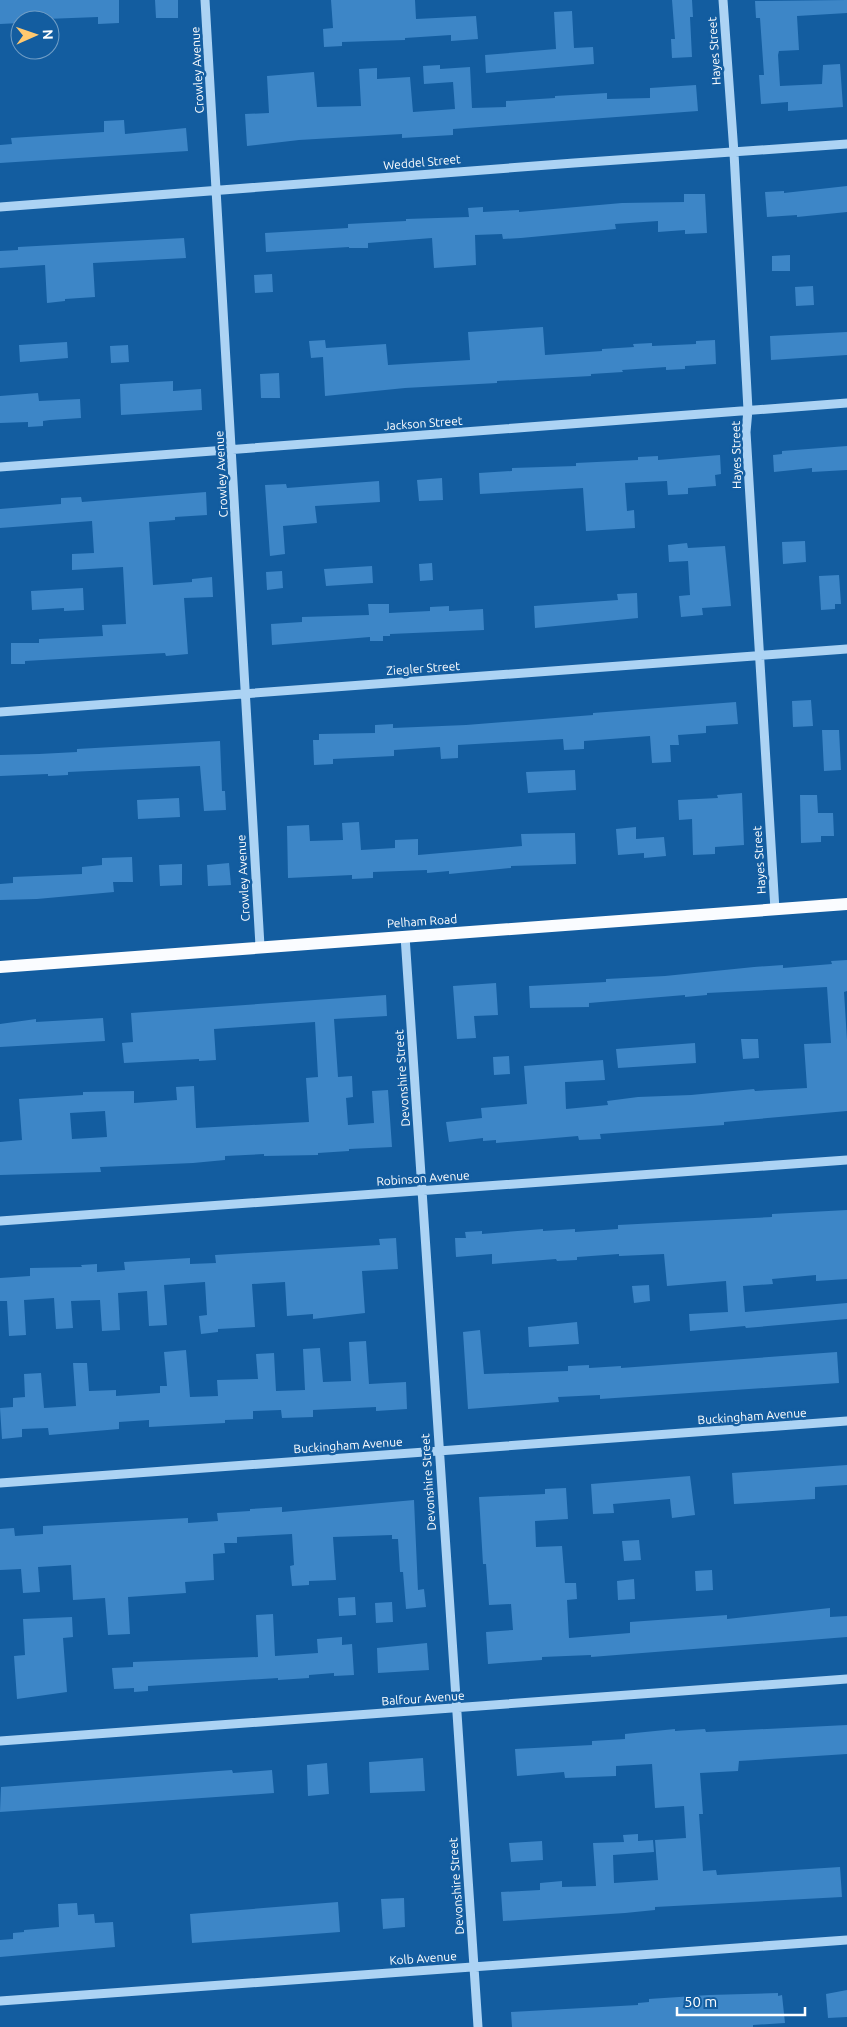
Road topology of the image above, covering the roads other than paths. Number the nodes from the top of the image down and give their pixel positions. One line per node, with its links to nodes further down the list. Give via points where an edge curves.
1 (205, 0): 5 (street, Crowley Avenue)
2 (723, 0): 4 (street, Hayes Street)
3 (847, 144): 4 (street, Weddel Street)
4 (734, 153): 5 (street, Weddel Street); 8 (street, Hayes Street)
5 (216, 191): 6 (street, Weddel Street); 9 (street, Crowley Avenue)
6 (0, 207)
7 (847, 402): 8 (street, Jackson Street)
8 (748, 410): 9 (street, Jackson Street); 12 (street, Hayes Street, via 746,432)
9 (232, 450): 10 (street, Jackson Street); 13 (street, Crowley Avenue)
10 (0, 467)
11 (847, 649): 12 (street, Ziegler Street)
12 (758, 655): 13 (street, Ziegler Street); 16 (street, Hayes Street)
13 (246, 694): 14 (street, Ziegler Street); 18 (street, Crowley Avenue)
14 (0, 712)
15 (847, 904): 16 (main road, Pelham Road)
16 (775, 910): 17 (main road, Pelham Road)
17 (405, 936): 18 (main road, Pelham Road); 21 (street, Devonshire Street)
18 (260, 946): 19 (main road, Pelham Road)
19 (0, 966)
20 (847, 1160): 21 (street, Robinson Avenue)
21 (423, 1191): 22 (street, Robinson Avenue); 24 (street, Devonshire Street)
22 (0, 1221)
23 (847, 1421): 24 (street, Buckingham Avenue)
24 (439, 1451): 25 (street, Buckingham Avenue); 27 (street, Devonshire Street)
25 (0, 1482)
26 (847, 1679): 27 (street, Balfour Avenue)
27 (456, 1708): 28 (street, Balfour Avenue); 30 (street, Devonshire Street)
28 (0, 1741)
29 (847, 1940): 30 (street, Kolb Avenue)
30 (474, 1967): 31 (street, Kolb Avenue); 32 (street, Devonshire Street)
31 (0, 2001)
32 (478, 2027)

